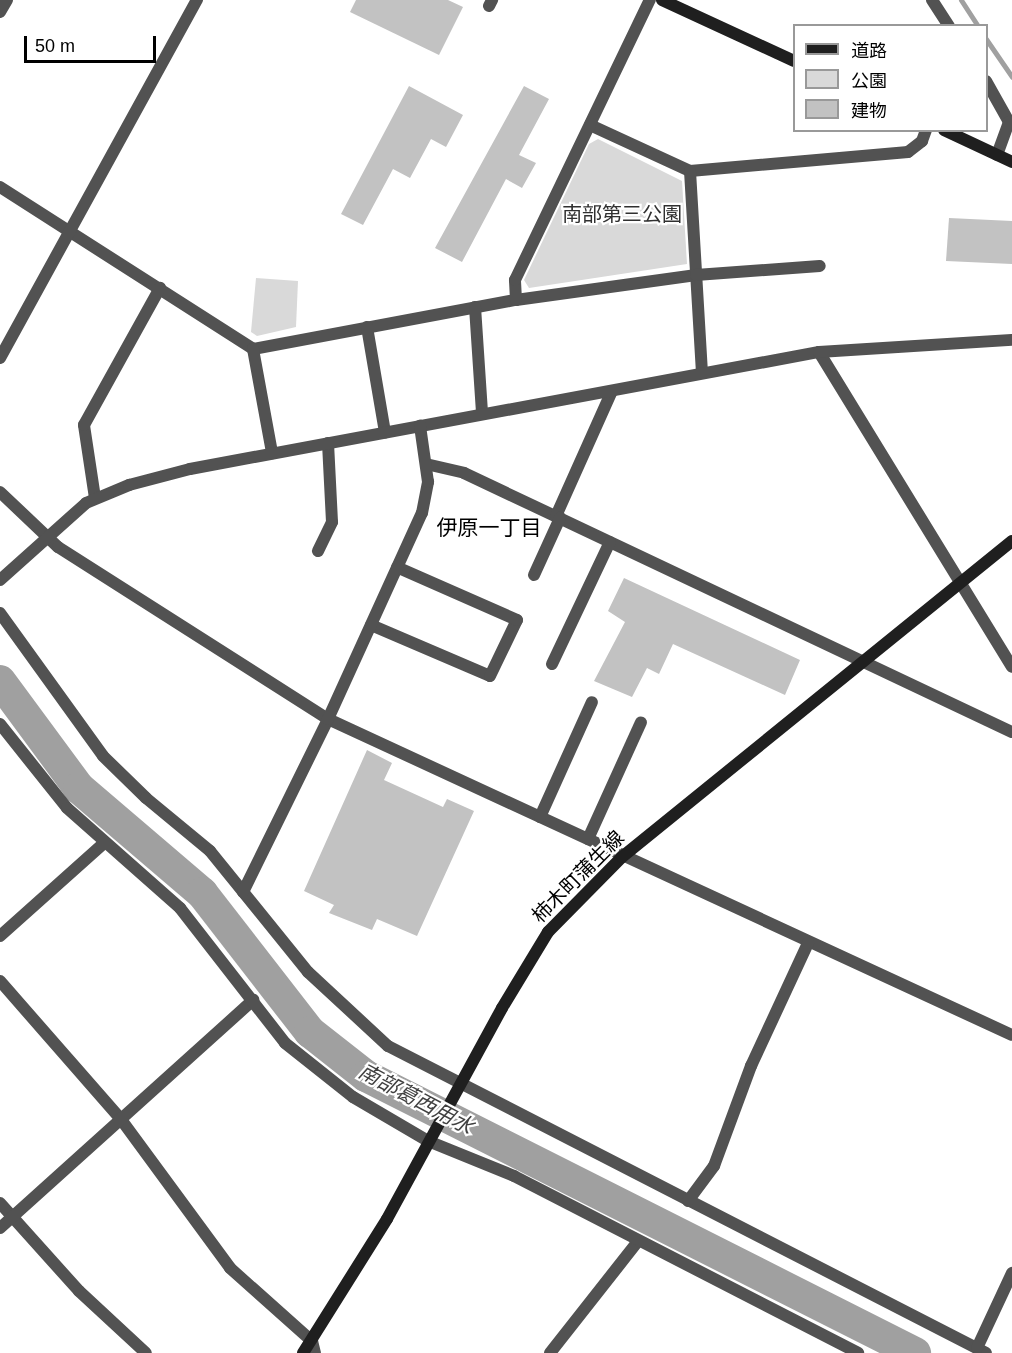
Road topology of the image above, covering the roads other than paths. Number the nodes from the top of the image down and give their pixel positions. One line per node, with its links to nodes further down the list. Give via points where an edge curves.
1 (7, 0): 6 (street)
2 (197, 0): 17 (street)
3 (650, 0): 10 (street)
4 (662, 0): 8 (main road)
5 (932, 0): 7 (street)
6 (0, 12)
7 (948, 24)
8 (793, 60)
9 (988, 83): 13 (street, via 1009,122)
10 (590, 125): 15 (street); 21 (street, via 514,280)
11 (925, 132): 15 (street, via 922,141 908,152)
12 (948, 132): 13 (main road)
13 (997, 154): 14 (main road)
14 (1012, 162)
15 (690, 171): 19 (street)
16 (0, 187): 17 (street)
17 (70, 232): 20 (street); 27 (street)
18 (820, 266): 19 (street)
19 (696, 275): 21 (street); 28 (street)
20 (160, 288): 25 (street); 37 (street, via 84,425)
21 (516, 300): 22 (street)
22 (475, 307): 23 (street); 30 (street)
23 (367, 327): 25 (street); 32 (street)
24 (1012, 340): 26 (street)
25 (253, 348): 34 (street)
26 (819, 352): 28 (street); 46 (street)
27 (0, 358)
28 (702, 372): 29 (street)
29 (612, 391): 30 (street); 38 (street)
30 (482, 413): 31 (street)
31 (420, 426): 32 (street); 35 (street)
32 (385, 432): 33 (street)
33 (328, 443): 34 (street); 42 (street, via 332,522)
34 (272, 453): 37 (street, via 190,470)
35 (426, 464): 38 (street, via 464,473); 43 (street, via 428,482 422,513)
36 (0, 492): 39 (street)
37 (95, 498): 39 (street)
38 (558, 517): 41 (street); 44 (street)
39 (44, 536): 45 (street); 53 (street)
40 (1012, 541): 46 (main road, 柿木町蒲生線)
41 (610, 542): 49 (street); 50 (street)
42 (318, 551)
43 (397, 567): 48 (street); 48 (street, via 517,620 490,676)
44 (534, 575)
45 (0, 580)
46 (960, 582): 49 (main road, 柿木町蒲生線); 51 (street)
47 (0, 613): 61 (street, via 104,756 146,798 210,851)
48 (371, 625): 53 (street)
49 (860, 662): 56 (street); 60 (main road, 柿木町蒲生線)
50 (552, 664)
51 (1012, 667)
52 (592, 702): 57 (street)
53 (328, 719): 57 (street); 61 (street)
54 (641, 722): 58 (street)
55 (0, 724): 59 (street, via 40,778)
56 (1012, 732)
57 (540, 817): 58 (street)
58 (588, 839): 60 (street)
59 (104, 843): 62 (street); 65 (street, via 180,908)
60 (622, 857): 63 (street); 67 (main road, 柿木町蒲生線, via 548,932)
61 (243, 892): 67 (street, via 308,972 361,1023 403,1055)
62 (0, 936)
63 (808, 943): 66 (street); 70 (street, via 751,1066 714,1166)
64 (0, 981): 68 (street)
65 (253, 1000): 68 (street); 69 (street, via 296,1054 353,1097)
66 (1012, 1035)
67 (458, 1087): 69 (main road, 柿木町蒲生線); 70 (street)
68 (120, 1118): 72 (street); 76 (street, via 230,1268)
69 (430, 1137): 74 (street); 76 (main road, 柿木町蒲生線)
70 (688, 1201): 77 (street)
71 (0, 1203): 72 (street)
72 (12, 1217): 73 (street); 78 (street, via 79,1291)
73 (0, 1228)
74 (638, 1241): 80 (street); 81 (street)
75 (1012, 1273): 77 (street)
76 (313, 1347): 79 (main road, 柿木町蒲生線)
77 (981, 1351)
78 (146, 1353)
79 (303, 1353)
80 (550, 1353)
81 (858, 1353)

